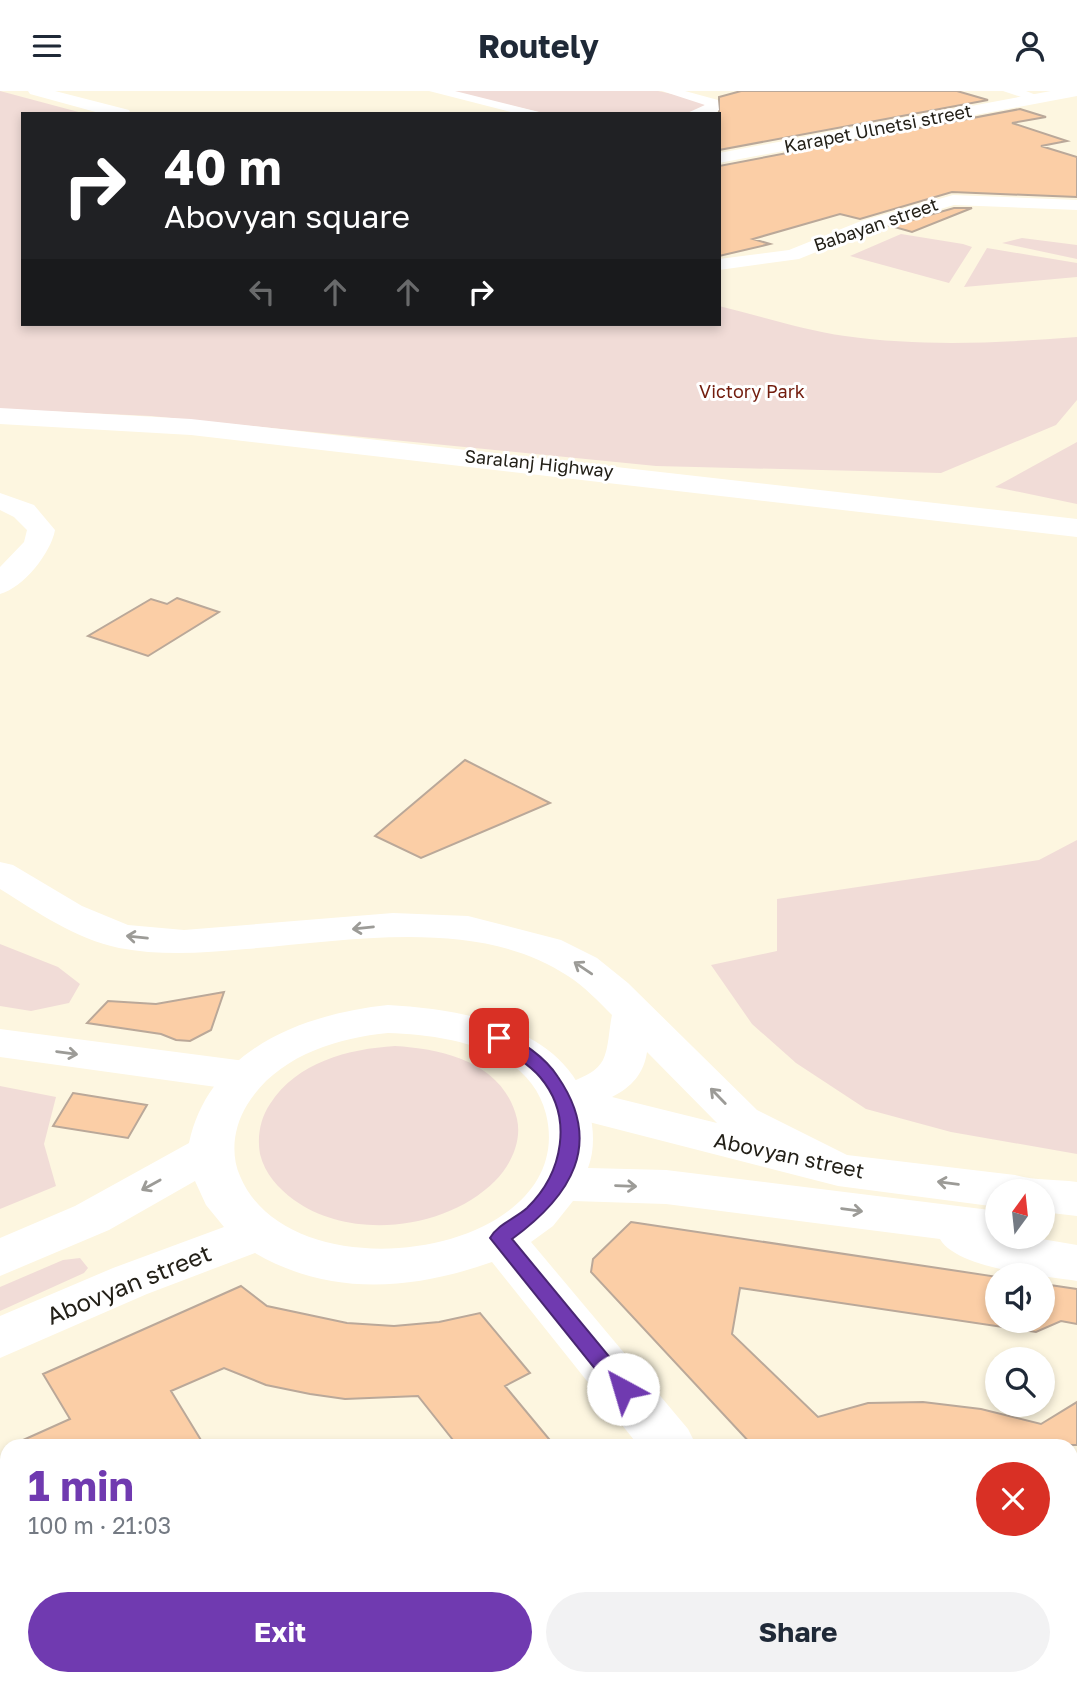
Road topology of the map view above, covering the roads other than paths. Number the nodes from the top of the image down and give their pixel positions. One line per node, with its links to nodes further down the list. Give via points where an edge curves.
1 (36, 91): 7 (main road)
2 (436, 91): 8 (street)
3 (669, 91): 9 (street, via 713,103 712,110)
4 (1010, 91): 6 (street)
5 (1077, 92): 6 (main road, Karapet Ulnetsi street)
6 (1039, 99): 10 (main road, Karapet Ulnetsi street)
7 (115, 112)
8 (531, 112)
9 (702, 112)
10 (721, 158)
11 (1077, 205): 12 (street, Babayan street, via 953,200 867,225 793,255)
12 (721, 265)
13 (0, 416): 17 (main road, Saralanj Highway, via 205,428)
14 (0, 432): 16 (main road, Saralanj Highway, via 174,443)
15 (0, 501): 20 (main road, via 16,505 34,518 41,530 38,544)
16 (825, 513): 18 (main road, Saralanj Highway); 19 (main road)
17 (1077, 527)
18 (1077, 540)
19 (1077, 555)
20 (0, 585)
21 (0, 873): 22 (main road, one-way to 21, via 583,967 504,935 468,928 393,925 184,943 121,936 68,914)
22 (633, 1014): 25 (main road, via 623,1067 601,1085); 27 (main road, one-way to 22, via 741,1121)
23 (0, 1043): 24 (main road, one-way to 24)
24 (245, 1076): 25 (main road, via 278,1051 319,1032 376,1020 435,1020 478,1031 517,1049 547,1073); 26 (main road, via 220,1112)
25 (566, 1101): 27 (main road, Abovyan street); 28 (main road, via 571,1123 567,1164)
26 (211, 1151): 34 (main road, via 216,1178 229,1204); 38 (main road, one-way to 38, via 92,1218)
27 (838, 1170): 29 (main road, Abovyan street, one-way to 27)
28 (558, 1184): 32 (main road, Abovyan street, one-way to 32, via 666,1187); 36 (main road, via 534,1213)
29 (985, 1188)
30 (1055, 1196): 31 (main road)
31 (1077, 1199)
32 (917, 1219): 33 (main road, Abovyan street); 39 (main road, via 997,1250)
33 (985, 1227)
34 (259, 1234): 36 (main road, via 317,1260 363,1267 436,1262); 40 (main road, Abovyan street, via 130,1280)
35 (1055, 1236): 37 (main road)
36 (500, 1238): 41 (main road)
37 (1077, 1239)
38 (0, 1258)
39 (1077, 1263)
40 (0, 1338)
41 (664, 1439)

